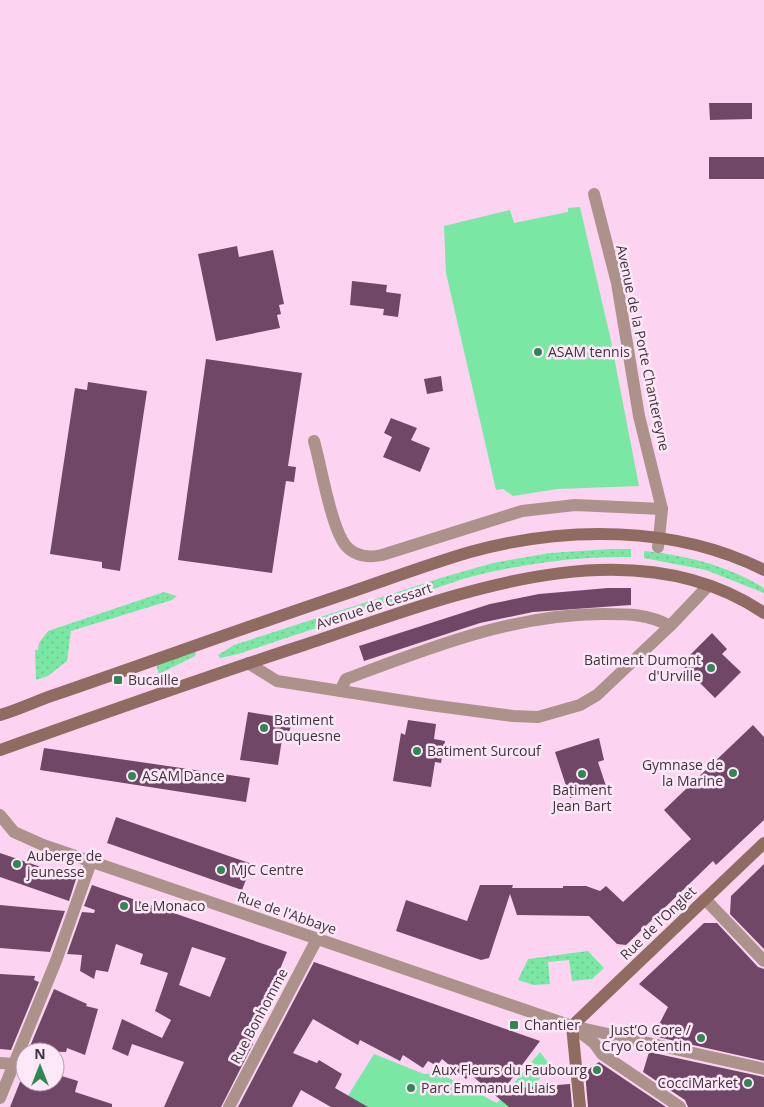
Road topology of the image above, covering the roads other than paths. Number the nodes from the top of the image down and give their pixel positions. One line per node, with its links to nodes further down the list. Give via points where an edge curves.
1 (594, 194): 3 (street, Avenue de la Porte Chantereyne, via 617,283 639,416)
2 (314, 441): 3 (street, via 338,531 354,553 363,556 382,555 522,511 575,505)
3 (662, 509): 4 (street, Avenue de la Porte Chantereyne)
4 (658, 543): 5 (main road, Avenue de Cessart, via 722,552); 11 (main road, Avenue de Cessart, via 614,534 576,535 527,540 470,552 210,639)
5 (764, 570)
6 (708, 586): 7 (main road, Avenue de Cessart, via 748,602); 8 (street); 9 (main road, Avenue de Cessart, via 636,571 579,571 521,578 445,599)
7 (764, 614)
8 (670, 626): 10 (street, via 654,617 585,614 492,628 346,679); 10 (street, via 597,695 580,705 538,717 446,708)
9 (248, 663): 10 (street, via 277,681); 12 (main road, Avenue de Cessart)
10 (340, 691)
11 (6, 713)
12 (0, 750)
13 (0, 815): 15 (street, Rue de l'Abbaye, via 8,828 20,836)
14 (764, 843): 16 (main road, Rue de l'Onglet)
15 (91, 862): 17 (street, Rue de l'Abbaye); 21 (street, via 56,961)
16 (705, 898): 18 (street); 19 (main road, Rue de l'Onglet)
17 (317, 939): 19 (street, Rue de l'Abbaye); 24 (street, Rue Bonhomme)
18 (764, 961)
19 (572, 1026): 22 (street); 25 (main road); 26 (street, via 594,1043 602,1054)
20 (0, 1063): 21 (street)
21 (14, 1064): 23 (street)
22 (764, 1069)
23 (0, 1098)
24 (229, 1107)
25 (580, 1107)
26 (680, 1107)

